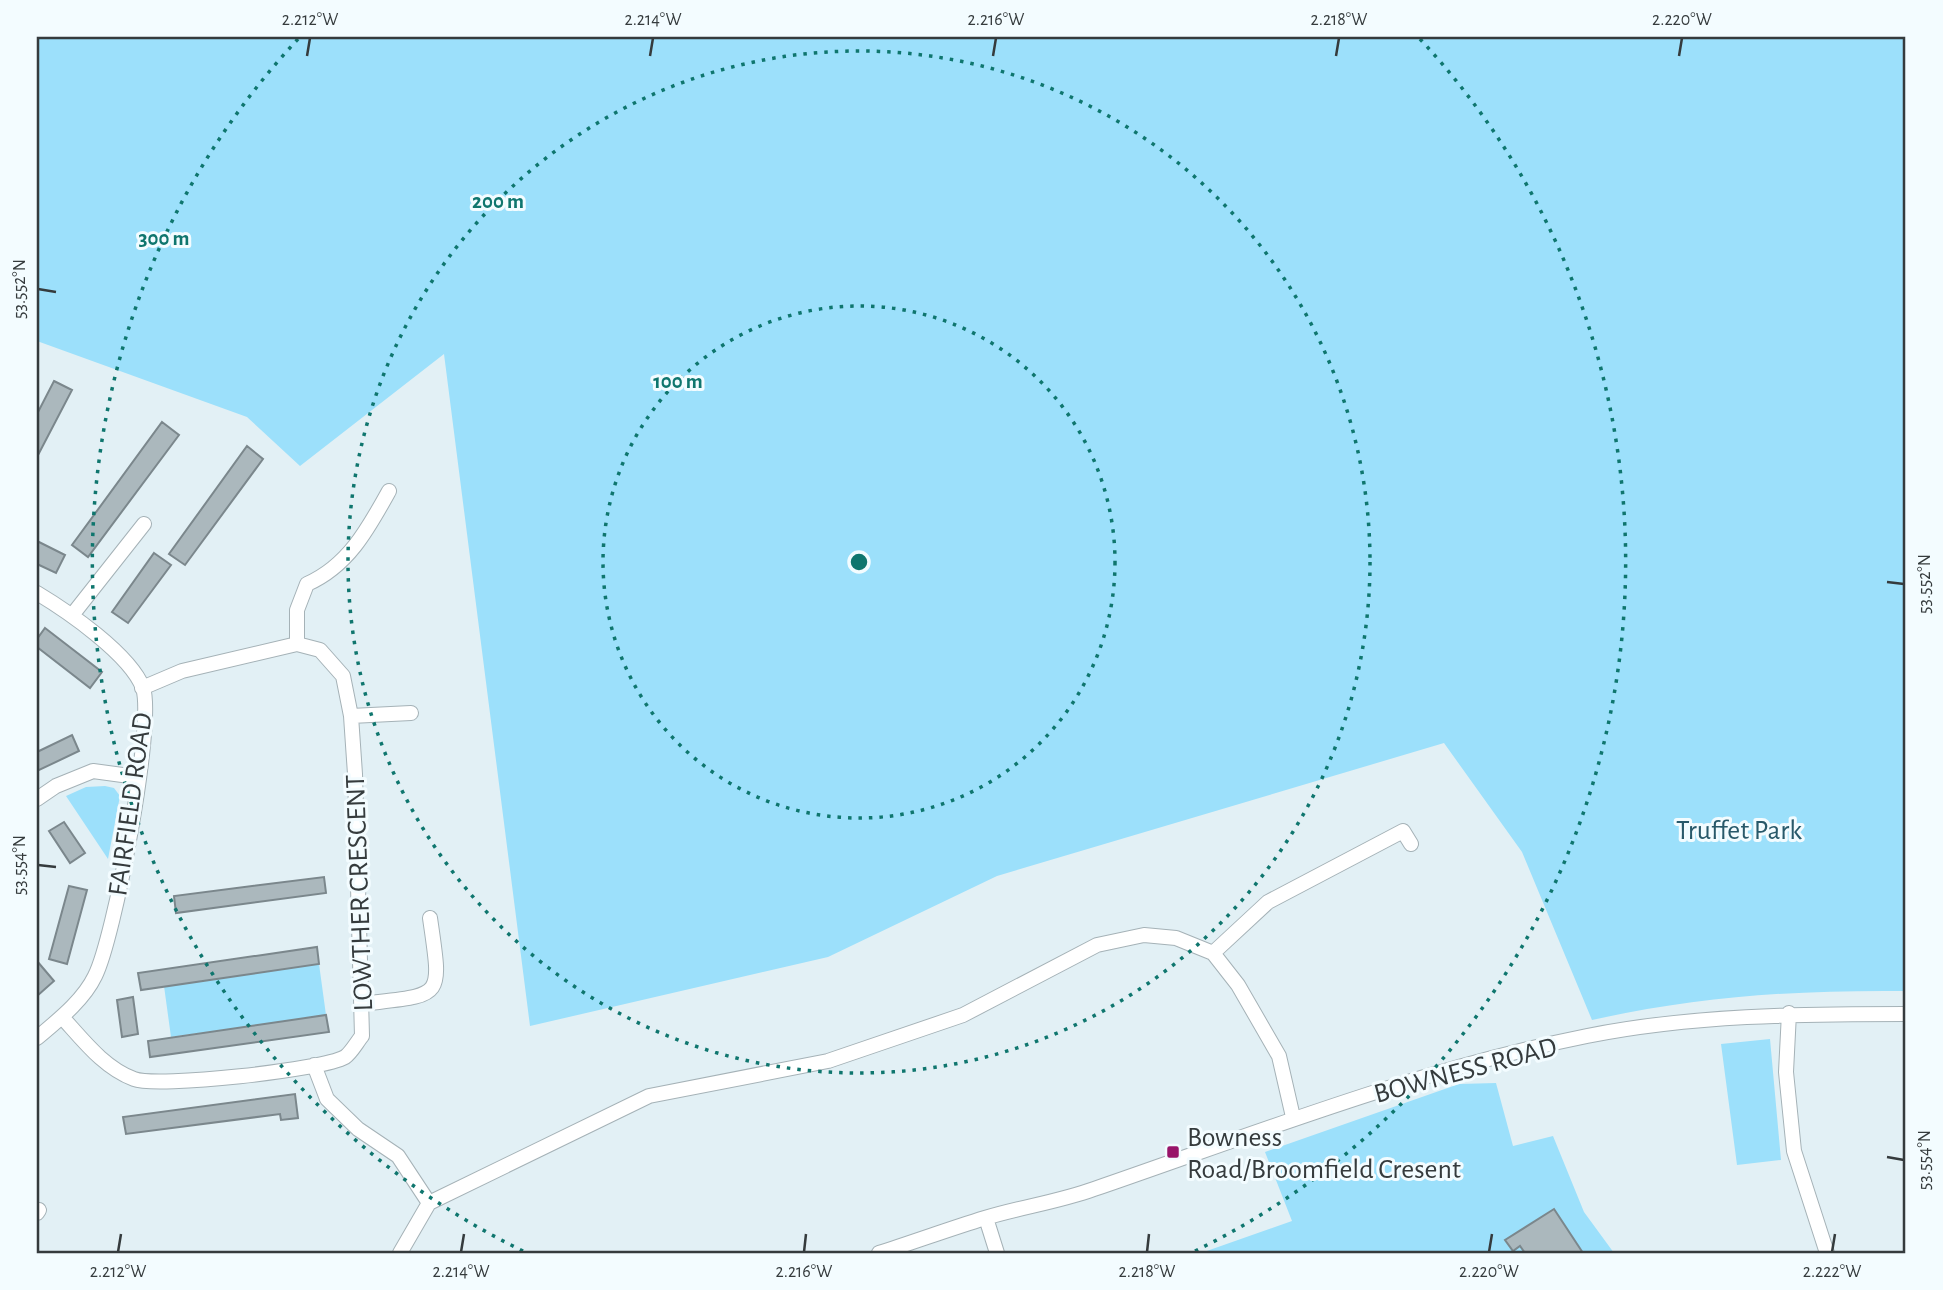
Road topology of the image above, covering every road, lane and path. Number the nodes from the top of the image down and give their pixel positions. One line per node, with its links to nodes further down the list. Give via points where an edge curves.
1 (389, 491): 5 (street, via 340,565 307,584 297,610)
2 (144, 524): 4 (street)
3 (37, 593): 4 (street, FAIRFIELD ROAD)
4 (73, 614): 6 (street, FAIRFIELD ROAD, via 131,669)
5 (297, 643): 6 (street, via 182,671); 8 (street, LOWTHER CRESCENT, via 320,650 343,676)
6 (142, 688): 9 (street, FAIRFIELD ROAD, via 147,715)
7 (411, 713): 8 (street)
8 (351, 716): 14 (street, LOWTHER CRESCENT)
9 (137, 777): 10 (street, via 93,771); 17 (street, FAIRFIELD ROAD, via 107,951 94,980)
10 (37, 799)
11 (1411, 844): 13 (street, via 1403,831 1268,902)
12 (430, 918): 14 (street, via 438,974 434,988 422,997)
13 (1213, 953): 20 (street, via 1238,985 1279,1056); 21 (street, via 1176,939 1144,935 1097,945 963,1015 828,1061 649,1096)
14 (362, 1004): 19 (street, LOWTHER CRESCENT, via 362,1037 346,1057)
15 (1789, 1013): 16 (street, BOWNESS ROAD); 20 (street, BOWNESS ROAD, via 1588,1036 1446,1071); 26 (street, via 1786,1072 1794,1151)
16 (1906, 1014)
17 (62, 1017): 18 (street, FAIRFIELD ROAD); 19 (street, LOWTHER CRESCENT, via 100,1059 135,1080 177,1082)
18 (37, 1038)
19 (314, 1066): 21 (street, via 327,1099 358,1129 398,1156)
20 (1293, 1117): 22 (street, BOWNESS ROAD, via 1090,1191)
21 (429, 1203): 23 (street)
22 (986, 1218): 24 (street, BOWNESS ROAD); 25 (street)
23 (400, 1253)
24 (879, 1253)
25 (997, 1253)
26 (1828, 1253)

